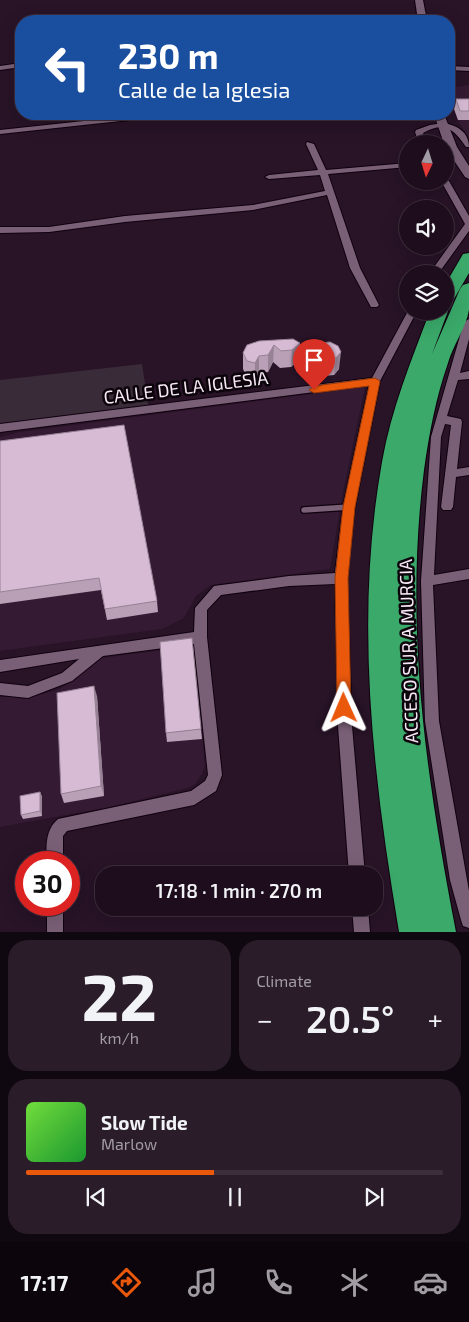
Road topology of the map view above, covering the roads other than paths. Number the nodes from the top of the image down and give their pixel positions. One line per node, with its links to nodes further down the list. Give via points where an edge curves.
1 (419, 0): 2 (main road)
2 (421, 15)
3 (15, 66): 4 (street)
4 (0, 68)
5 (455, 68): 6 (street)
6 (469, 69)
7 (111, 120): 9 (street)
8 (440, 120): 10 (street, via 419,132); 12 (street, via 459,131); 15 (main road)
9 (0, 132)
10 (420, 135)
11 (310, 144): 14 (street)
12 (469, 145)
13 (399, 166): 14 (street)
14 (323, 172): 16 (street); 18 (street)
15 (469, 175)
16 (269, 177)
17 (450, 190): 19 (street)
18 (329, 192): 20 (street, via 302,200 214,212 124,219 81,227); 25 (street, via 355,268)
19 (469, 224): 22 (street)
20 (0, 230)
21 (469, 258): 23 (highway)
22 (439, 265)
23 (454, 284)
24 (469, 288): 58 (highway, ACCESO SUR A MURCIA, via 449,332 425,406 411,481 405,549 403,610 414,761)
25 (374, 305)
26 (407, 320): 31 (street)
27 (436, 320): 57 (highway, ACCESO SUR A MURCIA, via 413,379 400,428 386,511 382,572 381,653 388,758 394,819)
28 (469, 322): 30 (street)
29 (469, 375): 30 (street)
30 (453, 377): 32 (street)
31 (375, 381): 35 (street, CALLE DE LA IGLESIA); 40 (street)
32 (441, 419): 34 (street); 36 (street)
33 (469, 420): 34 (street)
34 (456, 422): 37 (street)
35 (0, 428)
36 (434, 456): 37 (street); 45 (street)
37 (452, 459): 39 (street)
38 (469, 472): 39 (street)
39 (450, 474): 41 (street)
40 (349, 507): 42 (lane); 44 (street)
41 (446, 507)
42 (304, 510)
43 (469, 574): 45 (street)
44 (341, 578): 46 (street, via 218,590 201,608); 51 (street, via 345,726)
45 (427, 581): 54 (street, via 432,720 458,880)
46 (200, 637): 47 (street); 50 (street, via 215,774 211,786 194,798 62,824 55,835)
47 (101, 650): 48 (street); 49 (street, via 67,677 28,692)
48 (0, 666)
49 (0, 689)
50 (55, 851)
51 (356, 866)
52 (55, 916): 55 (street)
53 (361, 916): 56 (street)
54 (469, 920)
55 (55, 932)
56 (362, 932)
57 (414, 932)
58 (441, 932)

